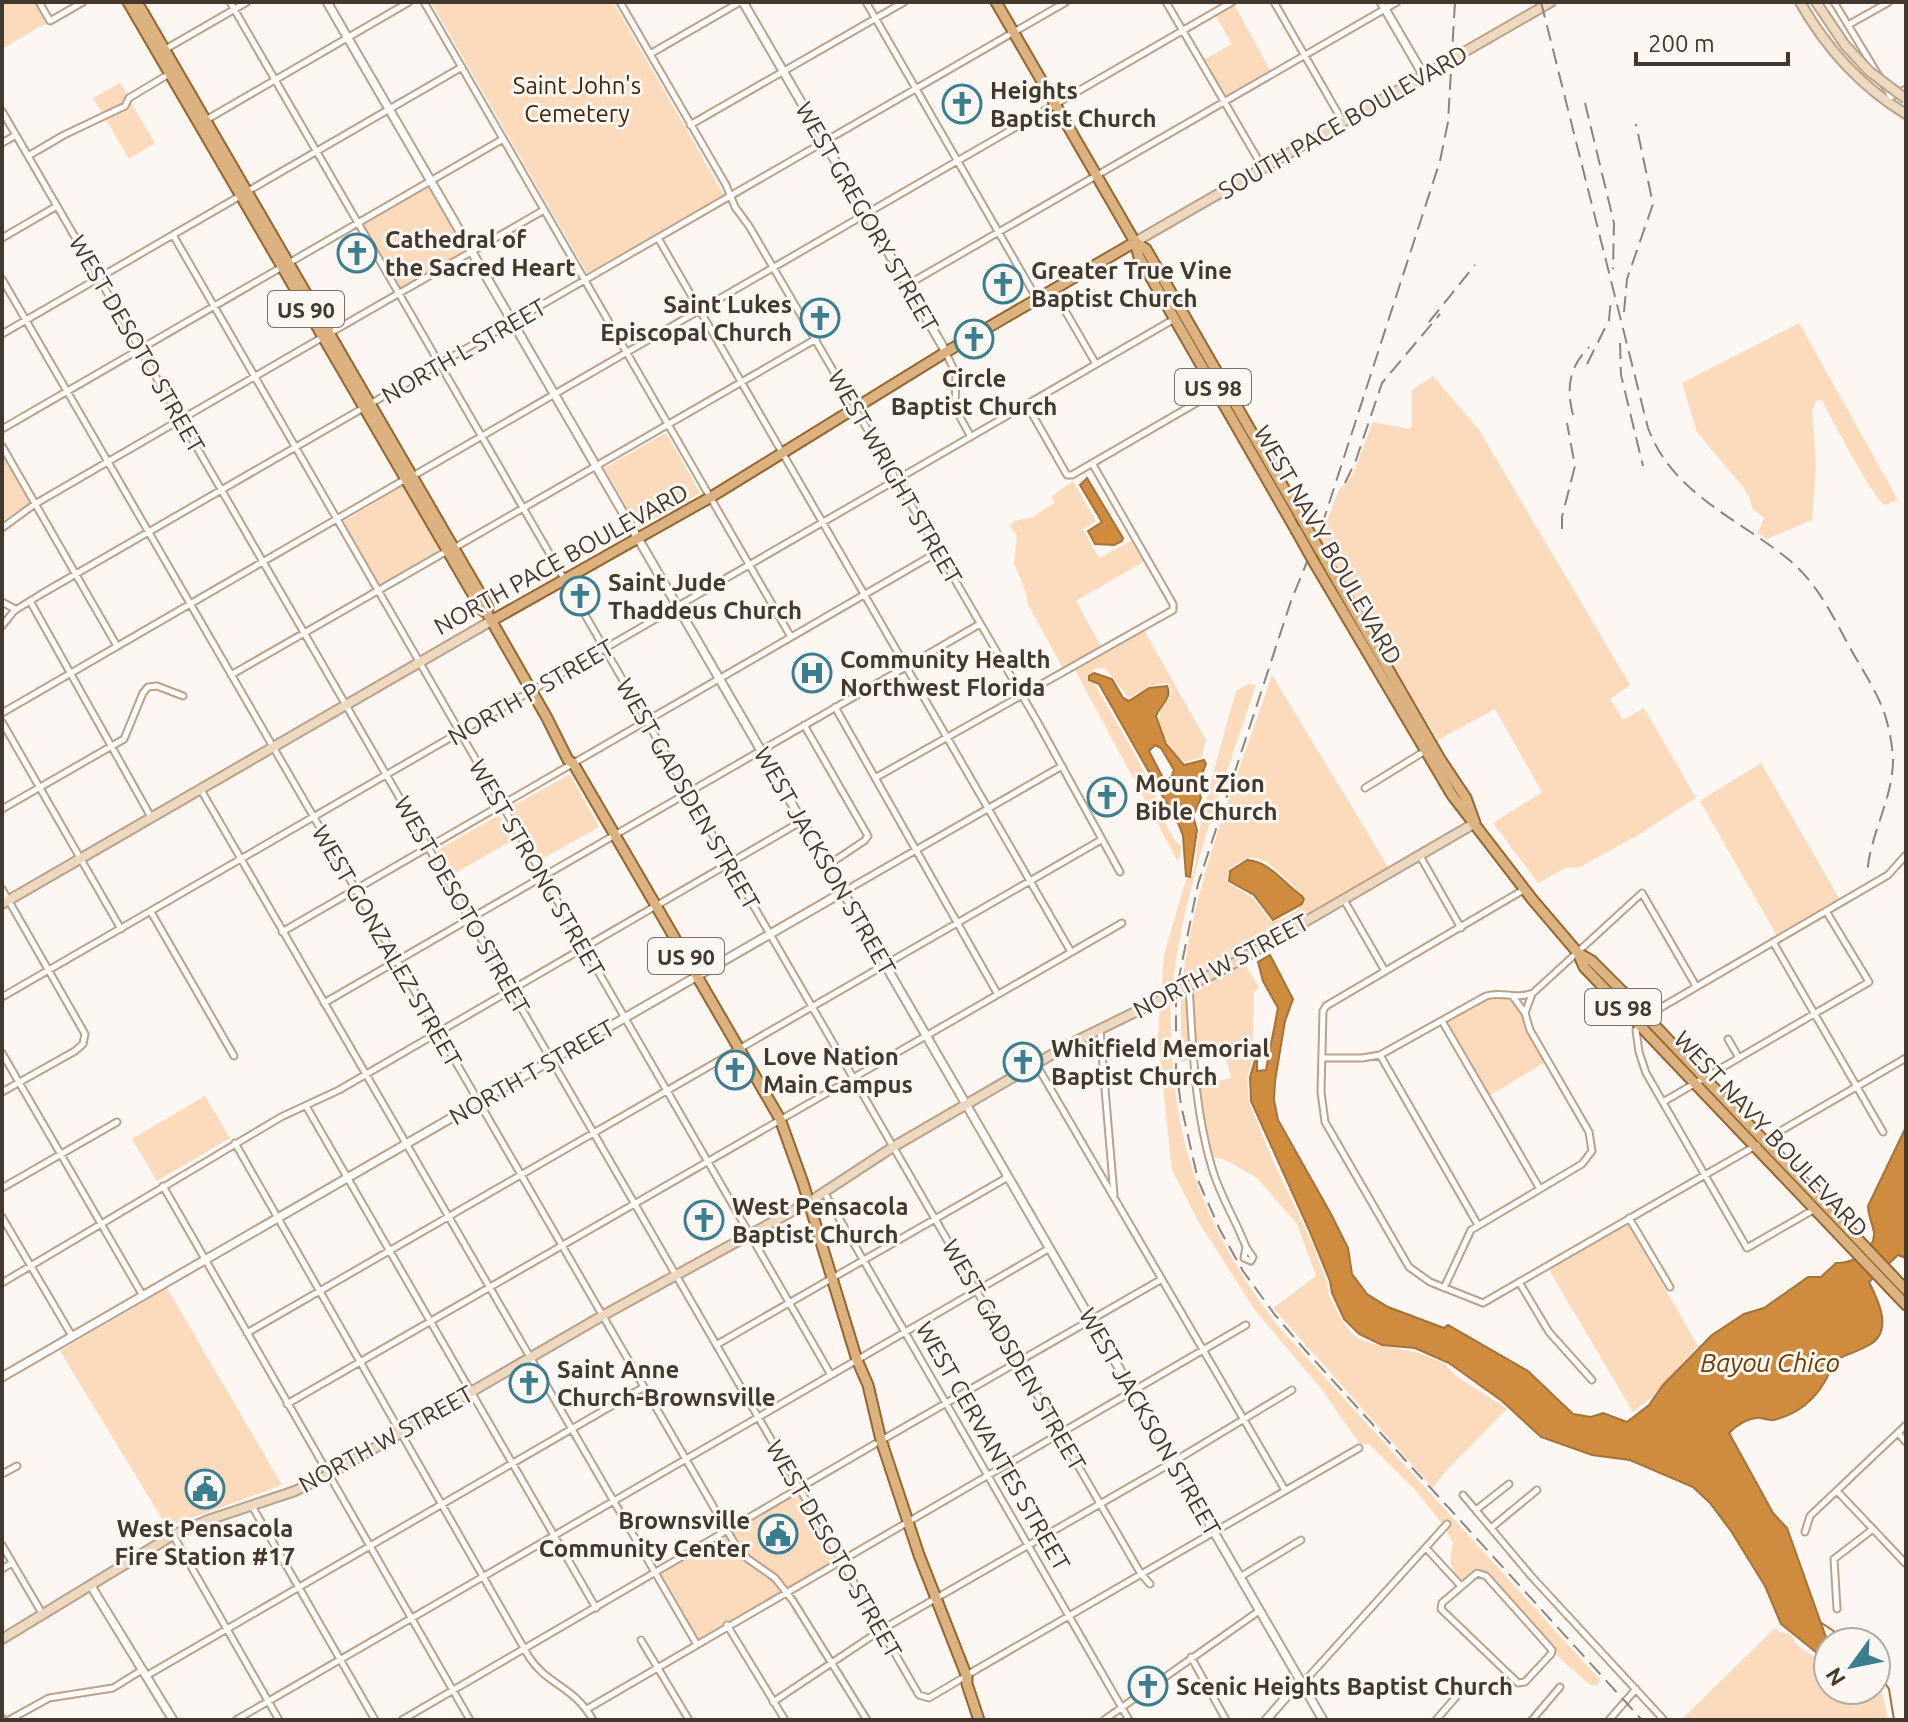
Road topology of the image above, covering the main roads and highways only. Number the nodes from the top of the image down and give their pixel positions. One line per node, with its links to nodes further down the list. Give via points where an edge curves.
1 (128, 2): 7 (main road, US 90)
2 (137, 2): 8 (main road, US 90)
3 (996, 2): 14 (main road, WEST NAVY BOULEVARD)
4 (1551, 2): 14 (main road, SOUTH PACE BOULEVARD)
5 (1800, 2): 12 (main road, via 1835,55)
6 (1816, 2): 10 (main road, bridge, via 1869,71)
7 (137, 18): 8 (main road); 9 (main road, US 90)
8 (164, 50): 11 (main road, US 90)
9 (170, 74): 11 (main road); 13 (main road, US 90)
10 (1906, 99)
11 (197, 106): 13 (main road, US 90)
12 (1906, 114)
13 (243, 194): 16 (main road, US 90)
14 (1135, 242): 15 (main road, WEST NAVY BOULEVARD / US 98, via 1146,249); 16 (main road, NORTH PACE BOULEVARD, via 711,497)
15 (1179, 316): 17 (main road, WEST NAVY BOULEVARD / US 98, bridge, via 1225,385); 17 (main road, WEST NAVY BOULEVARD / US 98, bridge, via 1315,564)
16 (489, 617): 19 (main road, NORTH PACE BOULEVARD); 21 (main road, US 90, via 780,1119)
17 (1428, 748): 18 (main road, WEST NAVY BOULEVARD / US 98, via 1466,798)
18 (1475, 823): 20 (main road, WEST NAVY BOULEVARD / US 98, via 1584,967); 21 (main road, NORTH W STREET, via 1229,966 1036,1064)
19 (5, 902)
20 (1759, 1144): 22 (main road, WEST NAVY BOULEVARD / US 98, via 1815,1209); 22 (main road, WEST NAVY BOULEVARD / US 98, via 1826,1206)
21 (809, 1202): 26 (main road, NORTH W STREET, via 328,1475 173,1535); 27 (main road, US 90, via 877,1424 878,1442)
22 (1855, 1244): 23 (main road, WEST NAVY BOULEVARD / US 98)
23 (1888, 1278): 24 (main road, WEST NAVY BOULEVARD / US 98); 25 (main road, WEST NAVY BOULEVARD / US 98)
24 (1906, 1290)
25 (1906, 1305)
26 (2, 1639)
27 (979, 1720)

